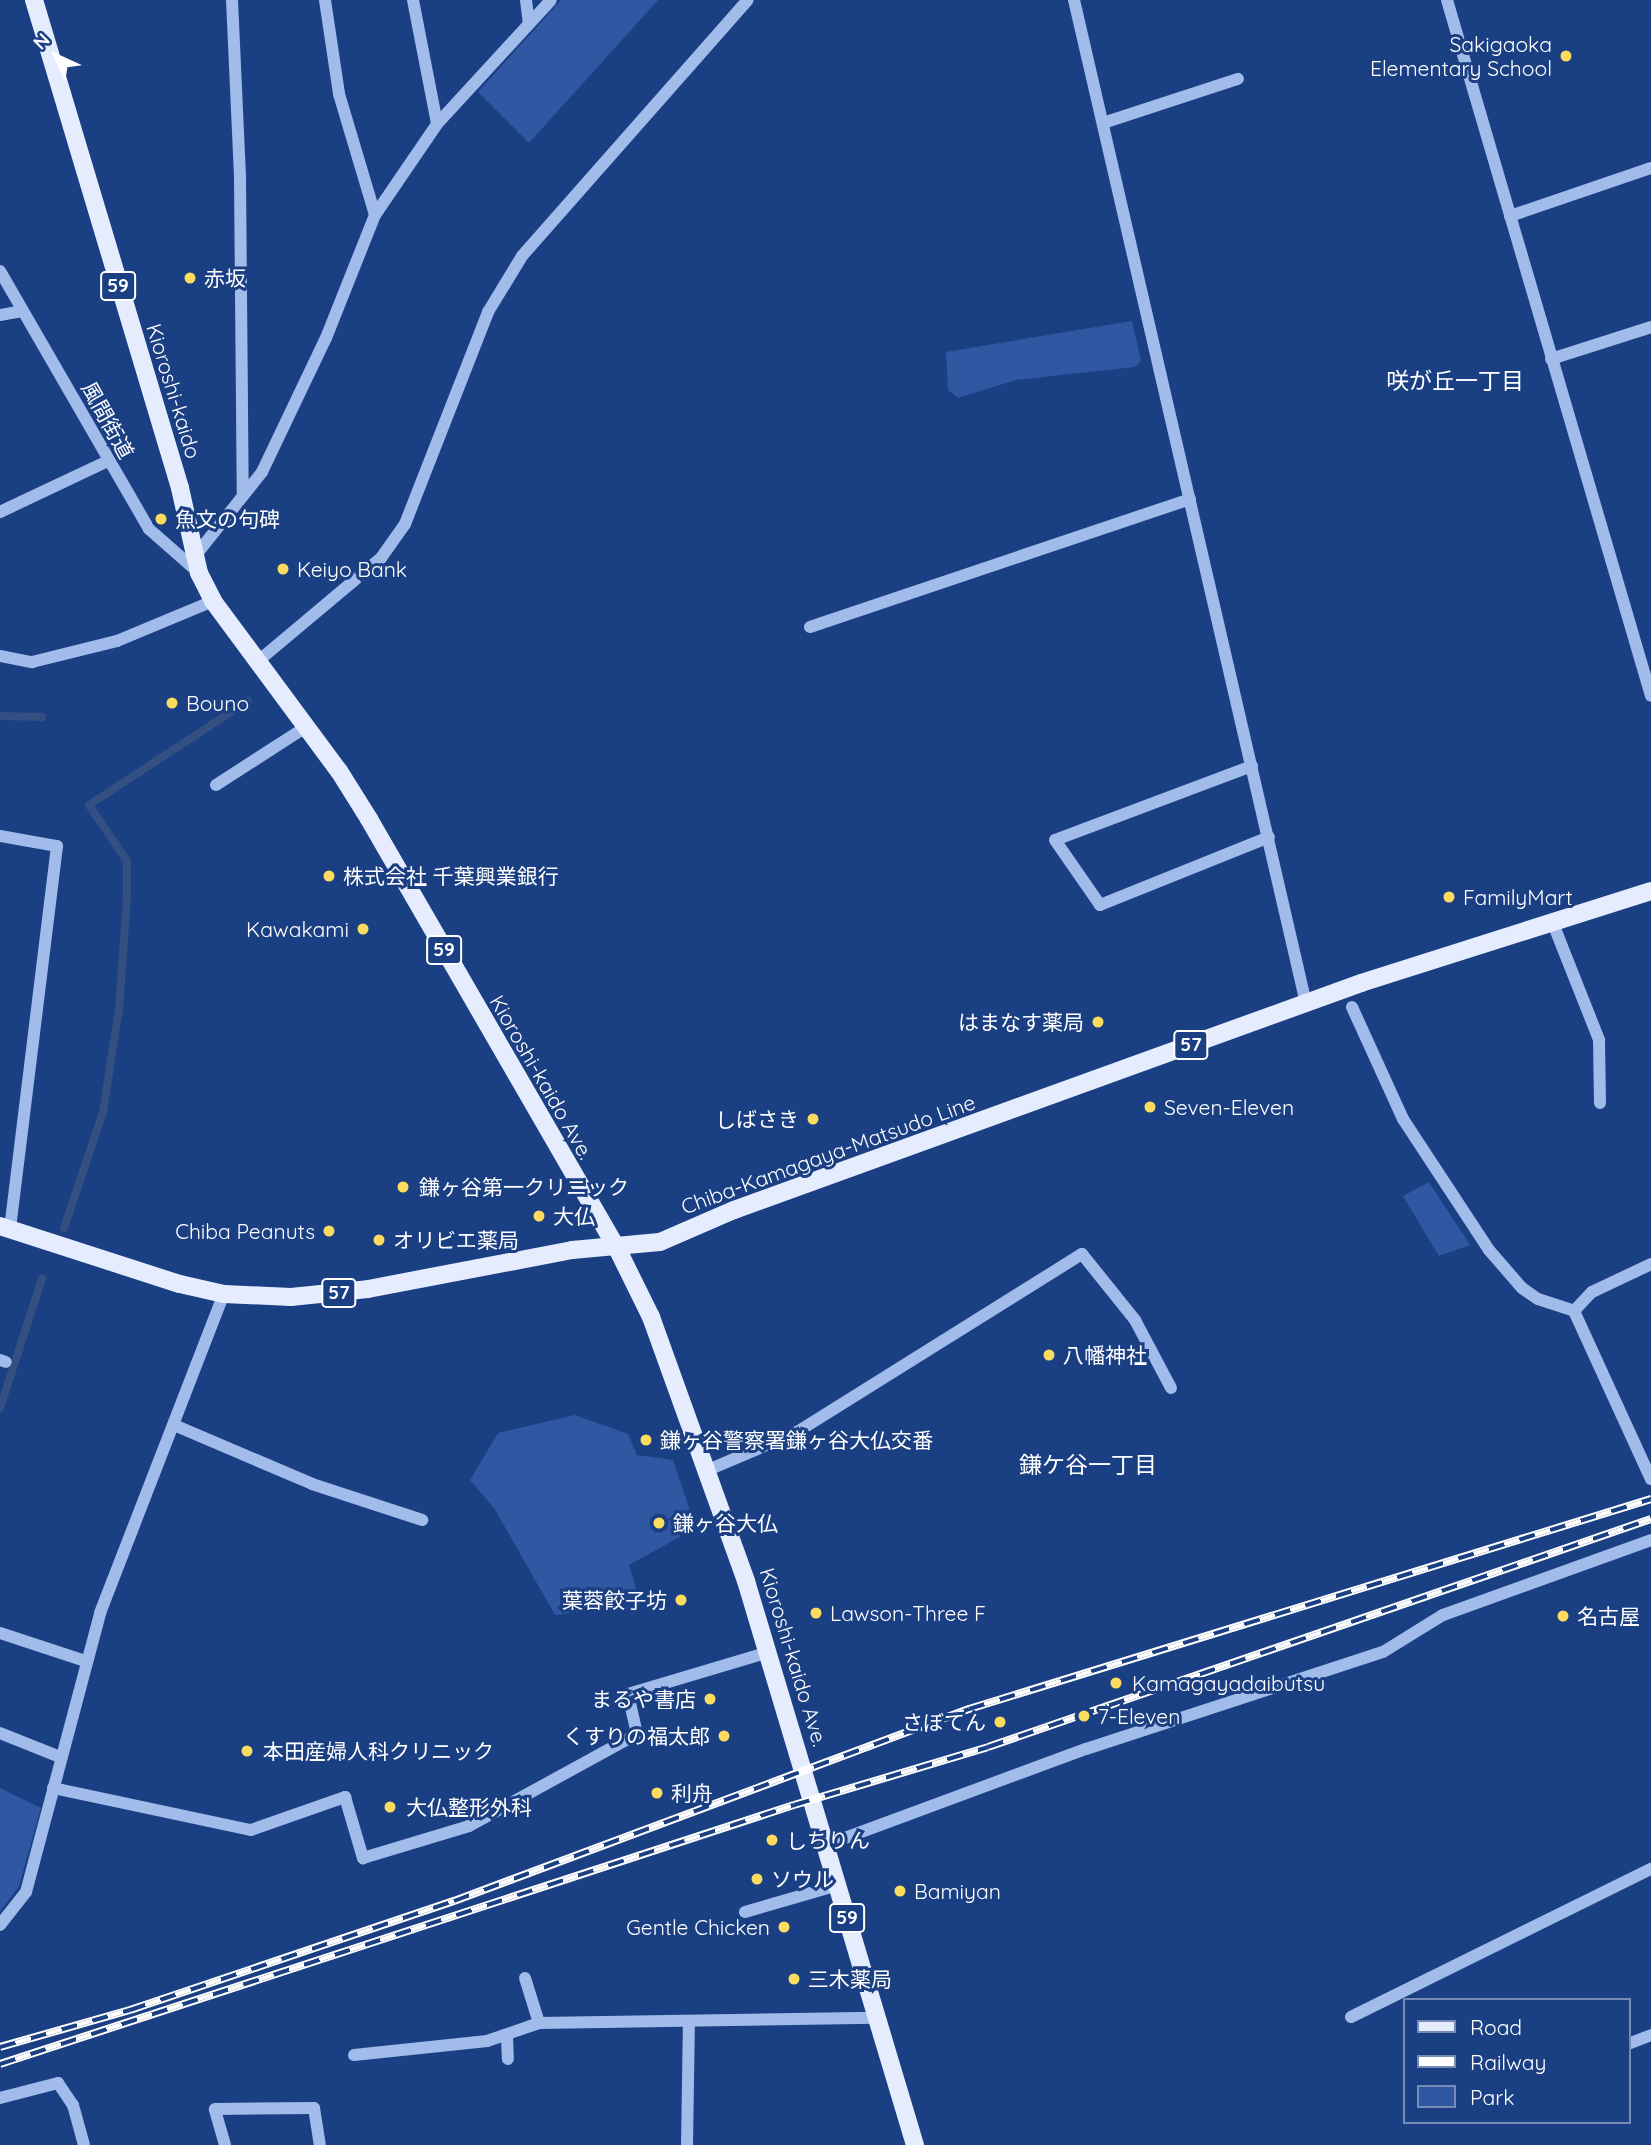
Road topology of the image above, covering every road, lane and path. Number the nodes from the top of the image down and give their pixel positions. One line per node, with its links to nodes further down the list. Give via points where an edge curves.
1 (34, 0): 26 (main road, Kioroshi-kaido / 59, via 180,488)
2 (232, 0): 23 (street, via 240,178)
3 (325, 0): 15 (street, via 339,94)
4 (413, 0): 13 (street)
5 (526, 0): 10 (street)
6 (551, 0): 10 (street)
7 (748, 0): 30 (street, via 522,256 488,312 405,524 381,558)
8 (1074, 0): 12 (street)
9 (1447, 0): 16 (street)
10 (529, 24): 13 (street)
11 (1238, 79): 12 (street)
12 (1103, 123): 24 (street)
13 (437, 124): 15 (street)
14 (1651, 168): 16 (street)
15 (375, 215): 23 (street, via 319,353 262,472)
16 (1510, 216): 21 (street)
17 (0, 271): 18 (street, 風間街道)
18 (22, 311): 19 (street); 22 (street, 風間街道)
19 (0, 315)
20 (1651, 327): 21 (street)
21 (1551, 359): 31 (street)
22 (108, 461): 25 (street); 26 (street, 風間街道, via 149,529)
23 (243, 494): 26 (street)
24 (1190, 499): 28 (street); 33 (street)
25 (0, 512)
26 (197, 565): 27 (main road, Kioroshi-kaido / 59)
27 (213, 601): 29 (street, via 117,641 32,662); 30 (main road, Kioroshi-kaido / 59)
28 (810, 627)
29 (0, 656)
30 (257, 662): 32 (main road, Kioroshi-kaido Ave. / 59)
31 (1651, 696)
32 (306, 727): 34 (street); 43 (main road, Kioroshi-kaido Ave. / 59, via 369,819)
33 (1252, 766): 36 (street); 36 (street, via 1055,840 1100,905)
34 (216, 785)
35 (0, 836): 42 (street, via 57,846)
36 (1269, 837): 39 (street)
37 (1651, 891): 38 (main road, Chiba-Kamagaya-Matsudo Line / 57)
38 (1552, 921): 39 (main road, Chiba-Kamagaya-Matsudo Line / 57); 41 (street, via 1599,1040)
39 (1306, 1003): 43 (main road, Chiba-Kamagaya-Matsudo Line / 57, via 734,1210 660,1242)
40 (1352, 1007): 46 (street, via 1403,1119 1489,1250 1522,1288 1538,1299)
41 (1600, 1103)
42 (5, 1227): 45 (main road, Chiba-Kamagaya-Matsudo Line / 57)
43 (617, 1248): 45 (main road, Chiba-Kamagaya-Matsudo Line / 57, via 572,1250 327,1294); 49 (main road, Kioroshi-kaido Ave. / 59, via 651,1317)
44 (1651, 1264): 46 (street, via 1592,1292)
45 (224, 1294): 48 (street)
46 (1574, 1311): 50 (street)
47 (1171, 1388): 49 (street, via 1135,1320 1082,1254 797,1432)
48 (174, 1425): 51 (street, via 312,1484); 55 (street)
49 (708, 1470): 54 (main road, Kioroshi-kaido Ave. / 59)
50 (1651, 1479)
51 (422, 1520)
52 (1651, 1540): 59 (street, via 1443,1615 1383,1652 1086,1749)
53 (0, 1633): 55 (street)
54 (769, 1652): 58 (street, via 628,1694 637,1734 468,1826 363,1858 345,1797 251,1830); 59 (main road, Kioroshi-kaido Ave. / 59)
55 (85, 1661): 57 (street)
56 (0, 1733): 57 (street)
57 (60, 1758): 58 (street)
58 (52, 1788): 63 (street, via 26,1892)
59 (826, 1844): 61 (main road, Kioroshi-kaido Ave. / 59)
60 (1651, 1870): 65 (street)
61 (838, 1885): 62 (street); 66 (main road, Kioroshi-kaido Ave. / 59)
62 (746, 1912)
63 (0, 1925)
64 (526, 1978): 67 (street)
65 (1351, 2017)
66 (876, 2018): 68 (street); 79 (main road, Kioroshi-kaido Ave. / 59)
67 (539, 2022): 68 (street); 69 (street)
68 (689, 2024): 78 (street)
69 (506, 2035): 72 (street); 73 (street)
70 (1651, 2035): 71 (street)
71 (1630, 2043)
72 (354, 2055)
73 (508, 2059)
74 (0, 2098): 75 (street, via 58,2083 73,2105)
75 (84, 2145)
76 (225, 2145): 77 (street, via 215,2109 314,2108)
77 (320, 2145)
78 (687, 2145)
79 (915, 2145)

